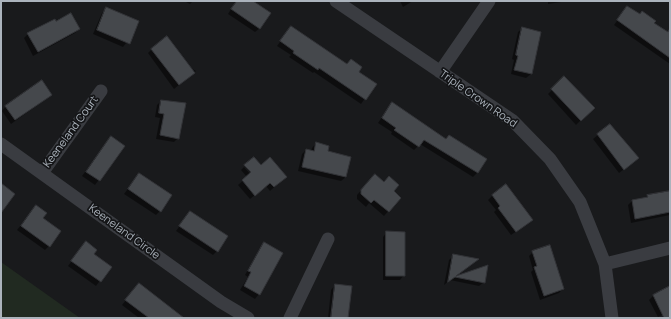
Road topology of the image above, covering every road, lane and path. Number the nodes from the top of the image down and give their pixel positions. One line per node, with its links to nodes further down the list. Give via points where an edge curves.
1 (336, 1): 3 (street, Triple Crown Road)
2 (489, 1): 3 (street)
3 (440, 72): 9 (street, Triple Crown Road, via 513,121 550,159 580,202)
4 (101, 91): 6 (street, Keeneland Court)
5 (1, 144): 6 (street, Keeneland Circle)
6 (42, 174): 10 (street, Keeneland Circle, via 221,302)
7 (328, 239): 11 (street)
8 (670, 248): 9 (street)
9 (605, 264): 12 (street, Triple Crown Road)
10 (248, 318)
11 (290, 318)
12 (612, 318)

